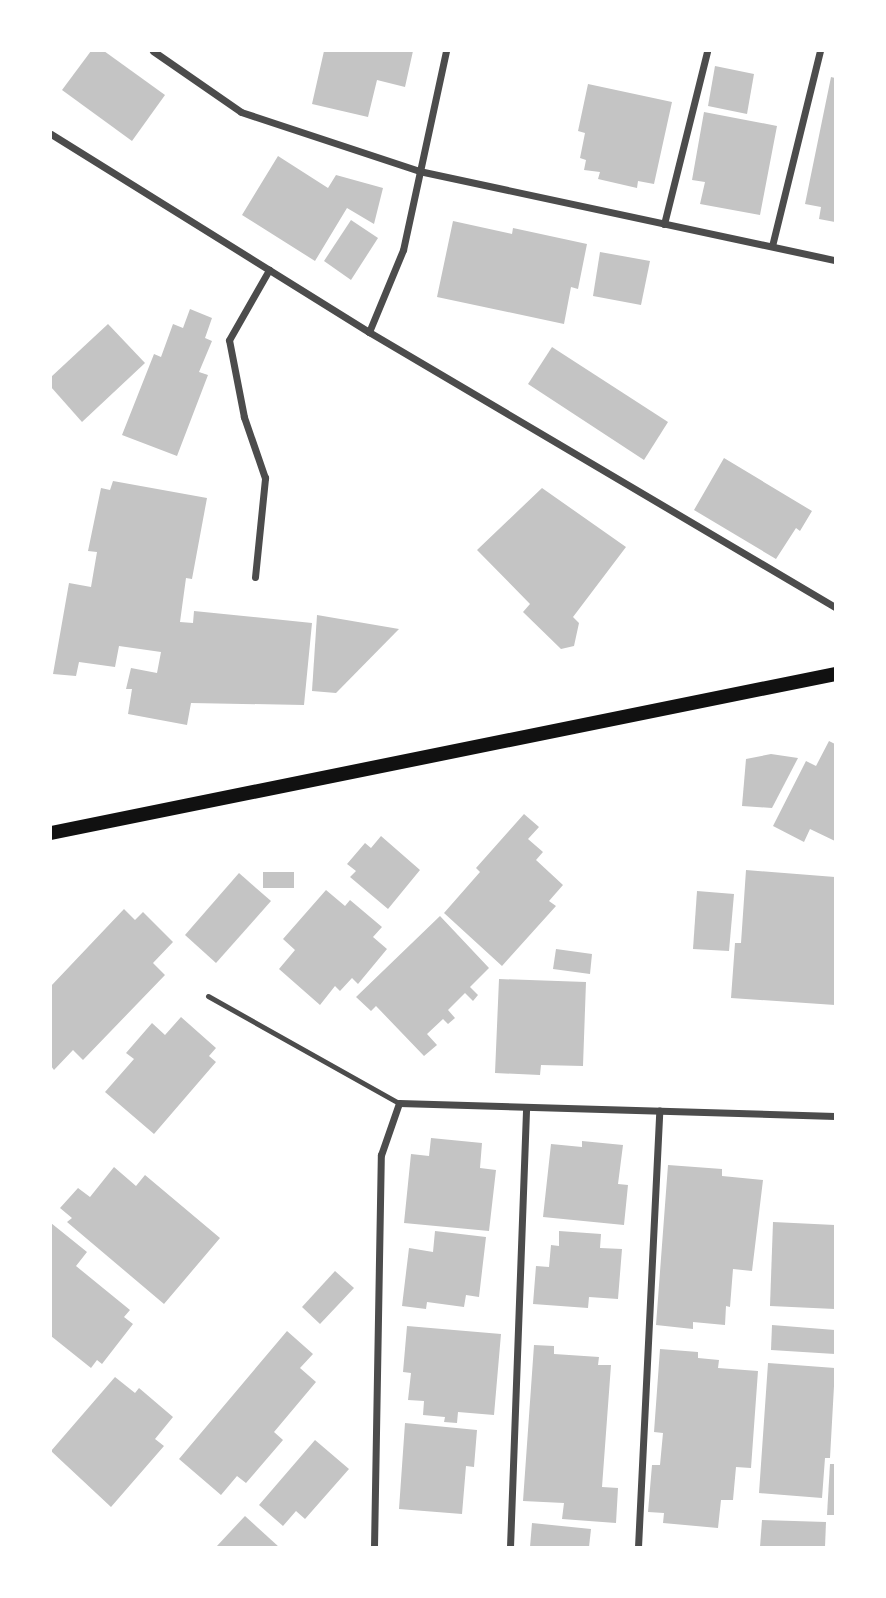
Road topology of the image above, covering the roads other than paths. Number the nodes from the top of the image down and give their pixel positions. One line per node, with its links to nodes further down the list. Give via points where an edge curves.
1 (153, 51): 6 (street, via 241,111)
2 (446, 51): 6 (street)
3 (707, 51): 7 (street)
4 (820, 51): 8 (street)
5 (51, 134): 10 (street)
6 (419, 171): 7 (street); 11 (street, via 402,250)
7 (664, 224): 8 (street)
8 (772, 246): 9 (street)
9 (835, 260)
10 (269, 270): 11 (street); 12 (street, via 229,340 244,417 265,478)
11 (369, 332): 13 (street)
12 (255, 577)
13 (835, 607)
14 (835, 674): 15 (main road)
15 (51, 832)
16 (208, 996): 17 (lane)
17 (399, 1103): 18 (street); 21 (street, via 381,1155)
18 (526, 1108): 19 (street); 22 (street)
19 (659, 1111): 20 (street); 23 (street)
20 (835, 1116)
21 (374, 1547)
22 (510, 1547)
23 (638, 1547)

